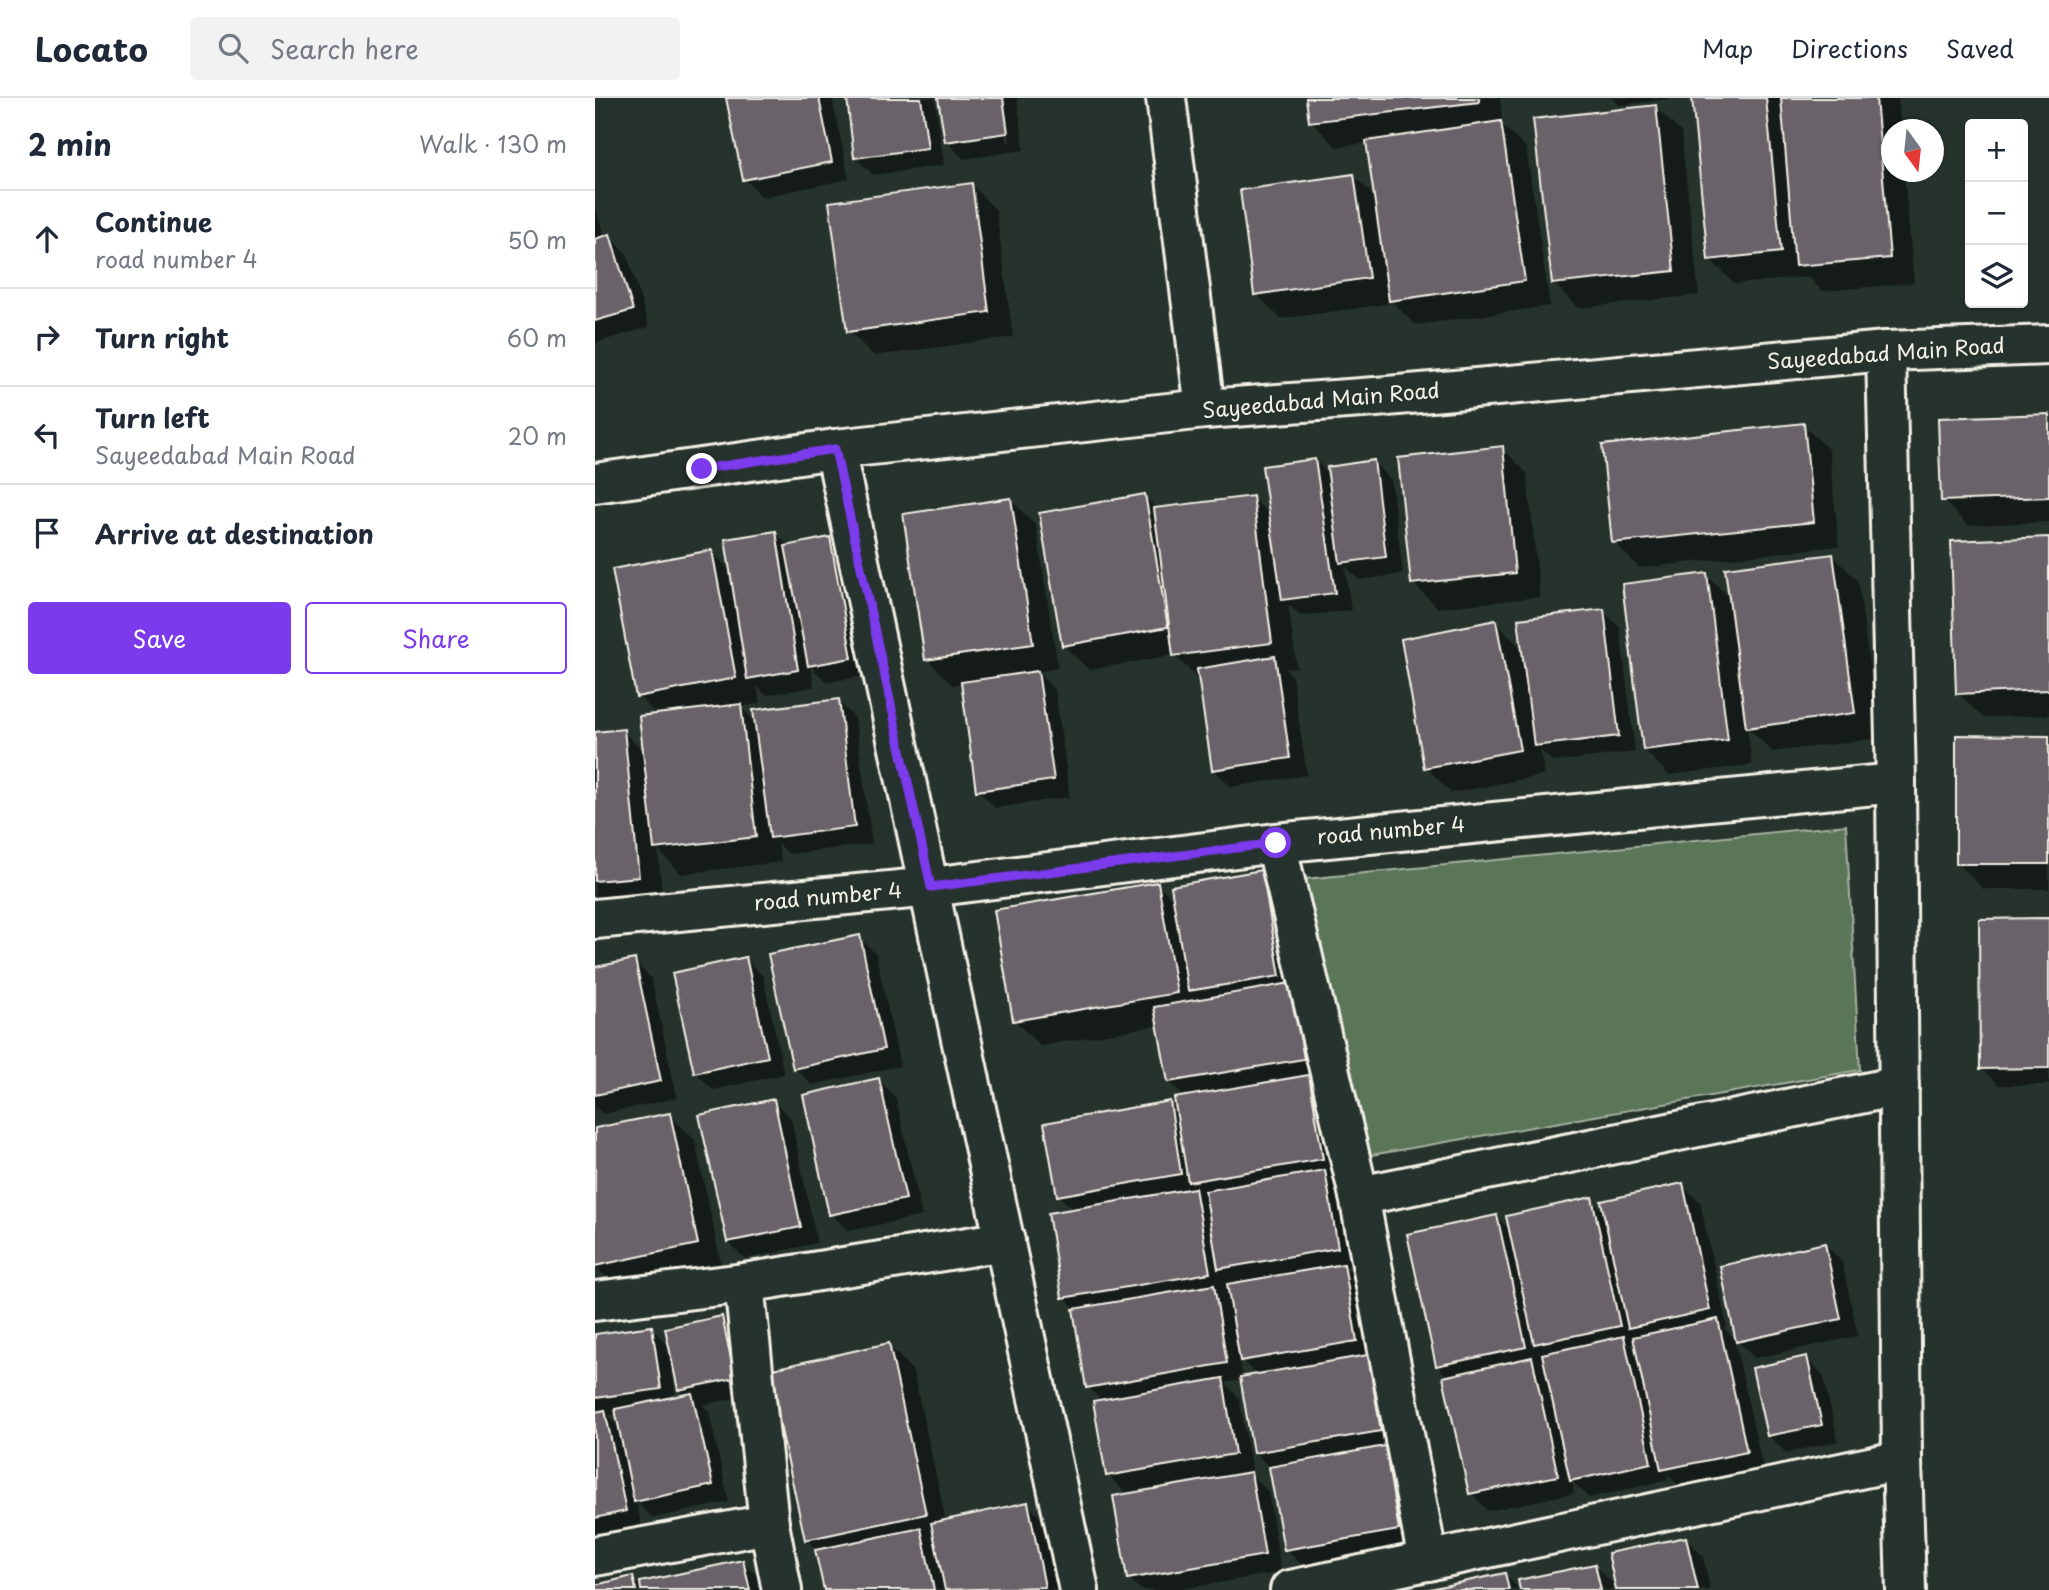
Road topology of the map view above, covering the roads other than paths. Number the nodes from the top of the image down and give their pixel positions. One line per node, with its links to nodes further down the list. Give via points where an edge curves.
1 (1165, 98): 4 (street)
2 (2049, 345): 3 (street, Sayeedabad Main Road)
3 (1886, 351): 4 (street, Sayeedabad Main Road); 7 (street)
4 (1205, 410): 5 (street, Sayeedabad Main Road)
5 (835, 449): 6 (street, Sayeedabad Main Road); 9 (street)
6 (595, 483)
7 (1896, 783): 8 (street, road number 4); 11 (street)
8 (1276, 843): 9 (street, road number 4); 12 (street)
9 (931, 887): 10 (street, road number 4); 13 (street)
10 (595, 919)
11 (1899, 1086): 12 (street); 16 (street)
12 (1359, 1196): 19 (street)
13 (1005, 1241): 14 (street); 21 (street)
14 (744, 1283): 15 (street); 17 (street)
15 (595, 1301)
16 (1902, 1461): 19 (street); 23 (street)
17 (769, 1524): 18 (street); 20 (street)
18 (595, 1556)
19 (1428, 1561): 22 (street)
20 (782, 1590)
21 (1079, 1590)
22 (1290, 1590)
23 (1906, 1590)

